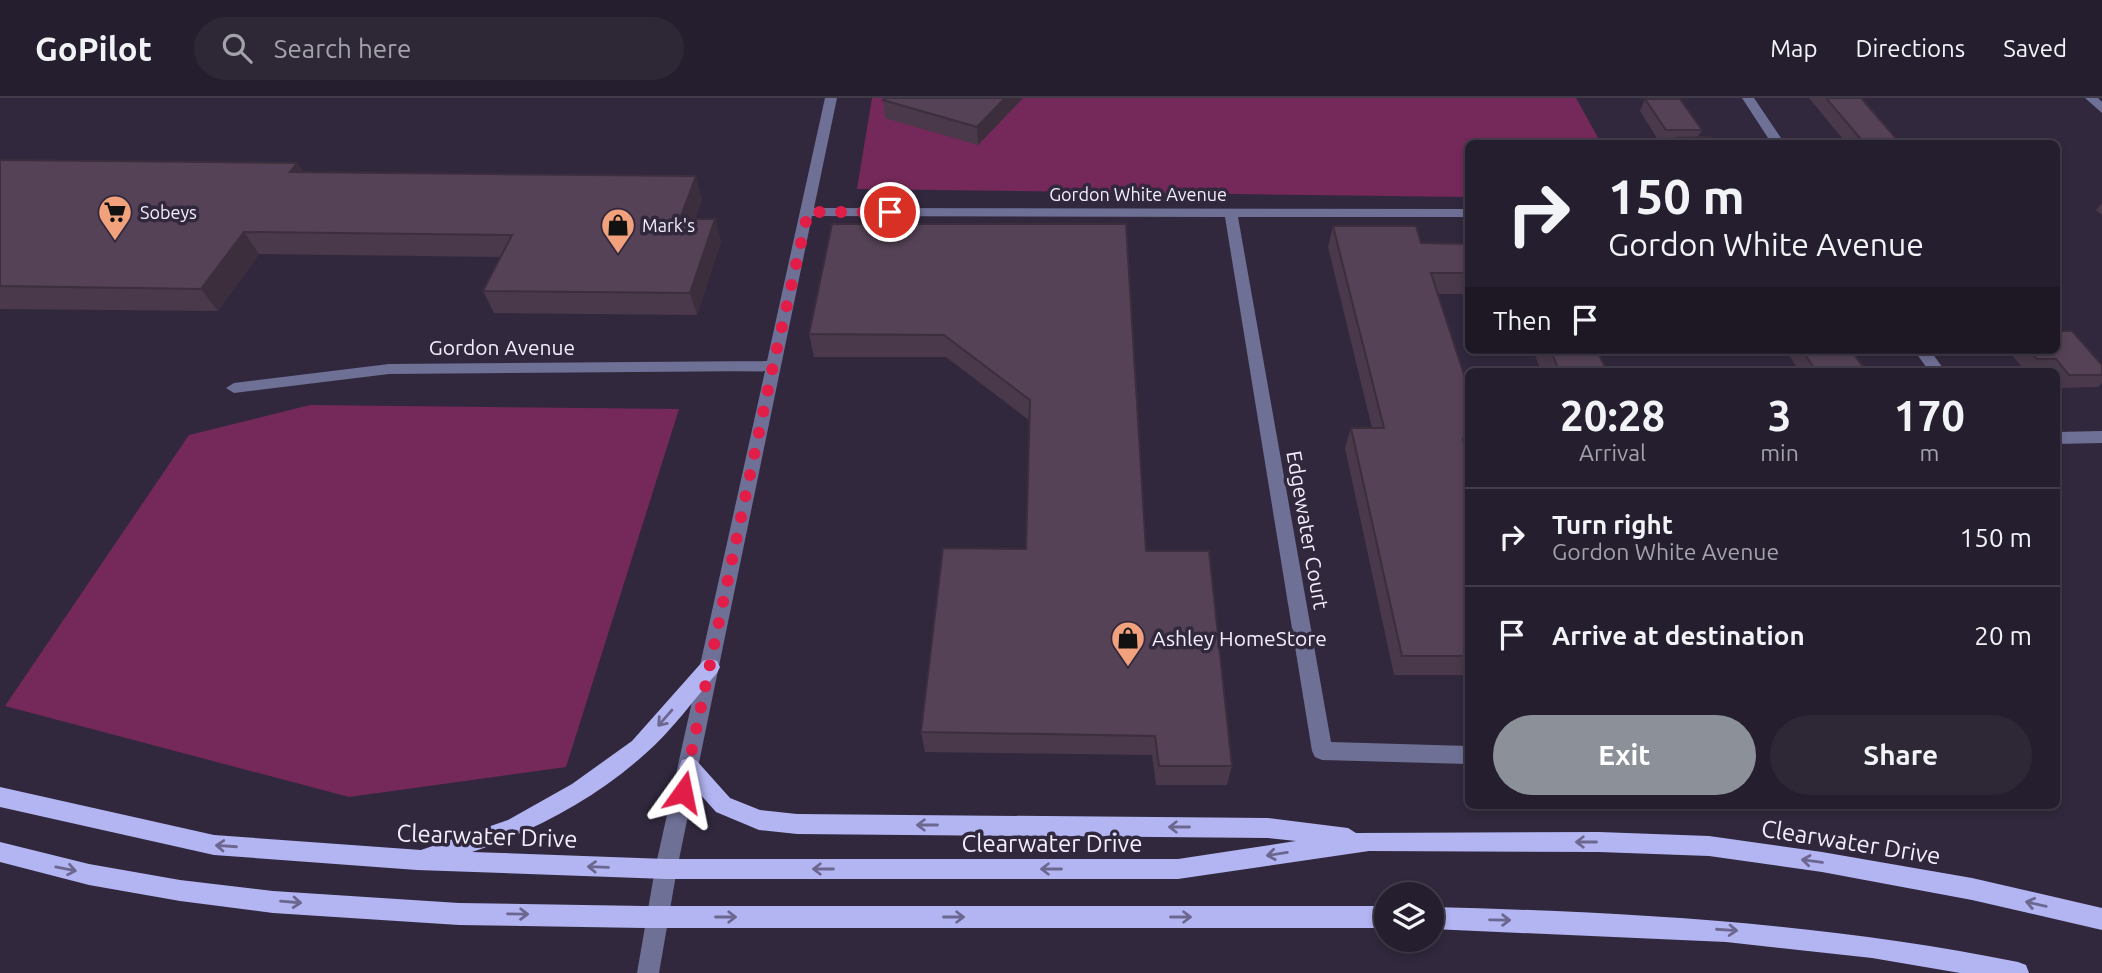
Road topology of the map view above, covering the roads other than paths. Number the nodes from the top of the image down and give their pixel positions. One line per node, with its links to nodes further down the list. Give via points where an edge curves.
1 (831, 98): 6 (street)
2 (1748, 98): 5 (street)
3 (2091, 98): 4 (street)
4 (2102, 109)
5 (1776, 140)
6 (808, 212): 7 (street, Gordon White Avenue); 9 (street)
7 (1231, 214): 8 (street, Gordon White Avenue); 14 (street, Edgewater Court, via 1322,751)
8 (1465, 214)
9 (773, 366): 10 (street, Gordon Avenue, via 389,369); 13 (street)
10 (234, 388)
11 (2102, 437): 12 (street)
12 (2060, 438)
13 (710, 667): 15 (street); 19 (main road, one-way to 19, via 639,747 579,792 513,828)
14 (1465, 755)
15 (689, 766): 17 (main road, one-way to 15, via 1268,828 758,820 723,805); 20 (street)
16 (0, 797): 19 (main road, Clearwater Drive, one-way to 16, via 214,845)
17 (1369, 841): 20 (main road, Clearwater Drive, one-way to 20, via 1178,869); 24 (main road, Clearwater Drive, one-way to 17, via 1972,889 1709,846)
18 (0, 852): 21 (main road, one-way to 21, via 143,884 268,900 411,912)
19 (417, 860): 20 (main road, Clearwater Drive, one-way to 19)
20 (666, 869): 21 (street)
21 (658, 917): 22 (main road, one-way to 22); 25 (street)
22 (1374, 917)
23 (1444, 918): 26 (main road, one-way to 26, via 1748,931 1941,956)
24 (2102, 919)
25 (648, 973)
26 (2018, 973)

